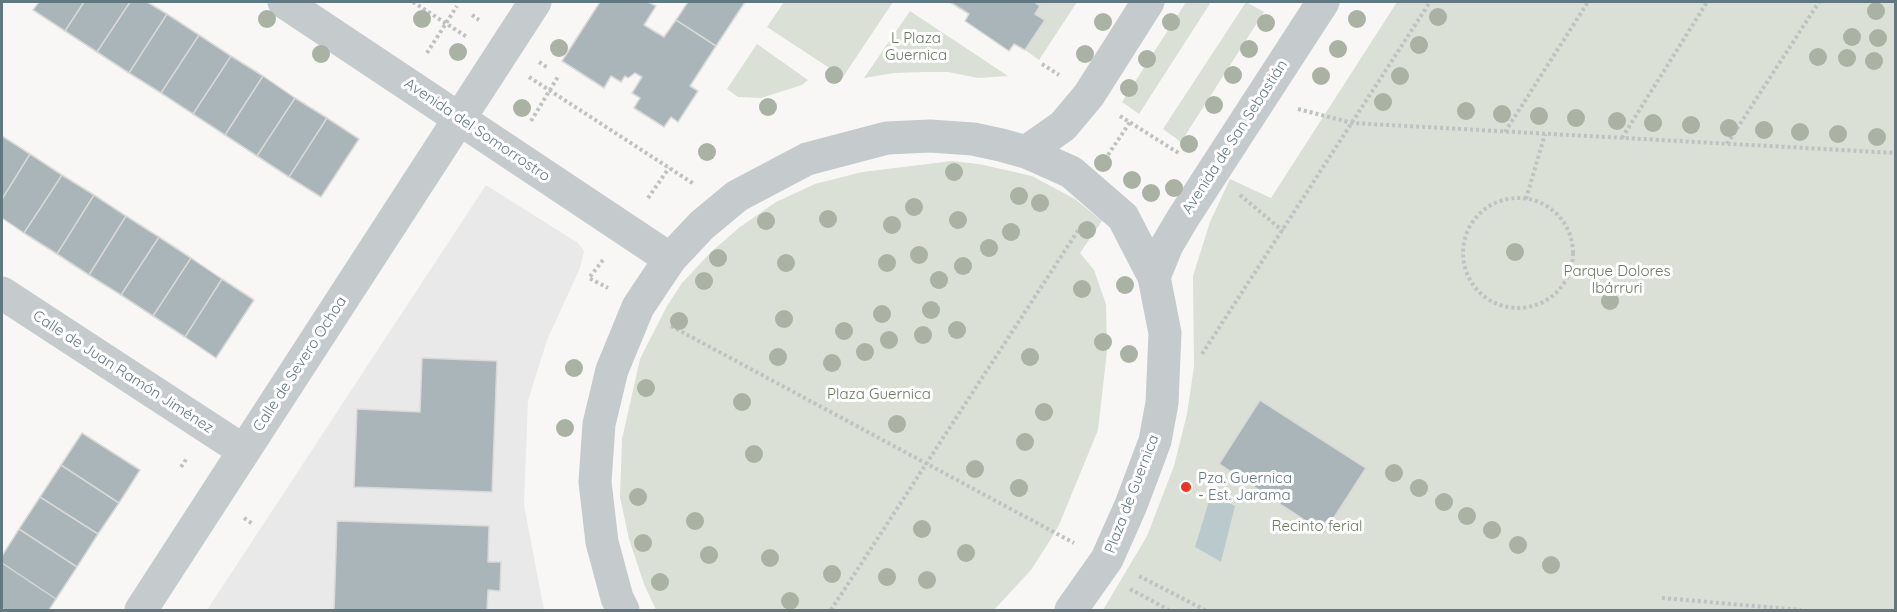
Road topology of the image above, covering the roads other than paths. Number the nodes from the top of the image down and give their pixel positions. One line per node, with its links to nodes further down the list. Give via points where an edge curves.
1 (284, 2): 5 (street, Avenida del Somorrostro)
2 (535, 2): 5 (street, Calle de Severo Ochoa)
3 (1148, 2): 6 (street, via 1089,95 1063,126)
4 (1323, 2): 8 (street, Avenida de San Sebastián, via 1183,218)
5 (458, 117): 7 (street, Avenida del Somorrostro); 10 (street, Calle de Severo Ochoa)
6 (1026, 152): 7 (street, Plaza de Guernica, via 973,139 930,136 887,138 807,159 736,196); 8 (street, Plaza de Guernica, via 1071,172 1123,218)
7 (670, 259): 12 (street, Plaza de Guernica, via 638,307 612,370 599,424 594,482 602,542 616,598)
8 (1154, 277): 13 (street, Plaza de Guernica, via 1164,324 1165,365 1155,441 1107,559)
9 (2, 293): 10 (street, Calle de Juan Ramón Jiménez)
10 (244, 452): 11 (street, Calle de Severo Ochoa)
11 (141, 610)
12 (623, 610)
13 (1071, 610)

